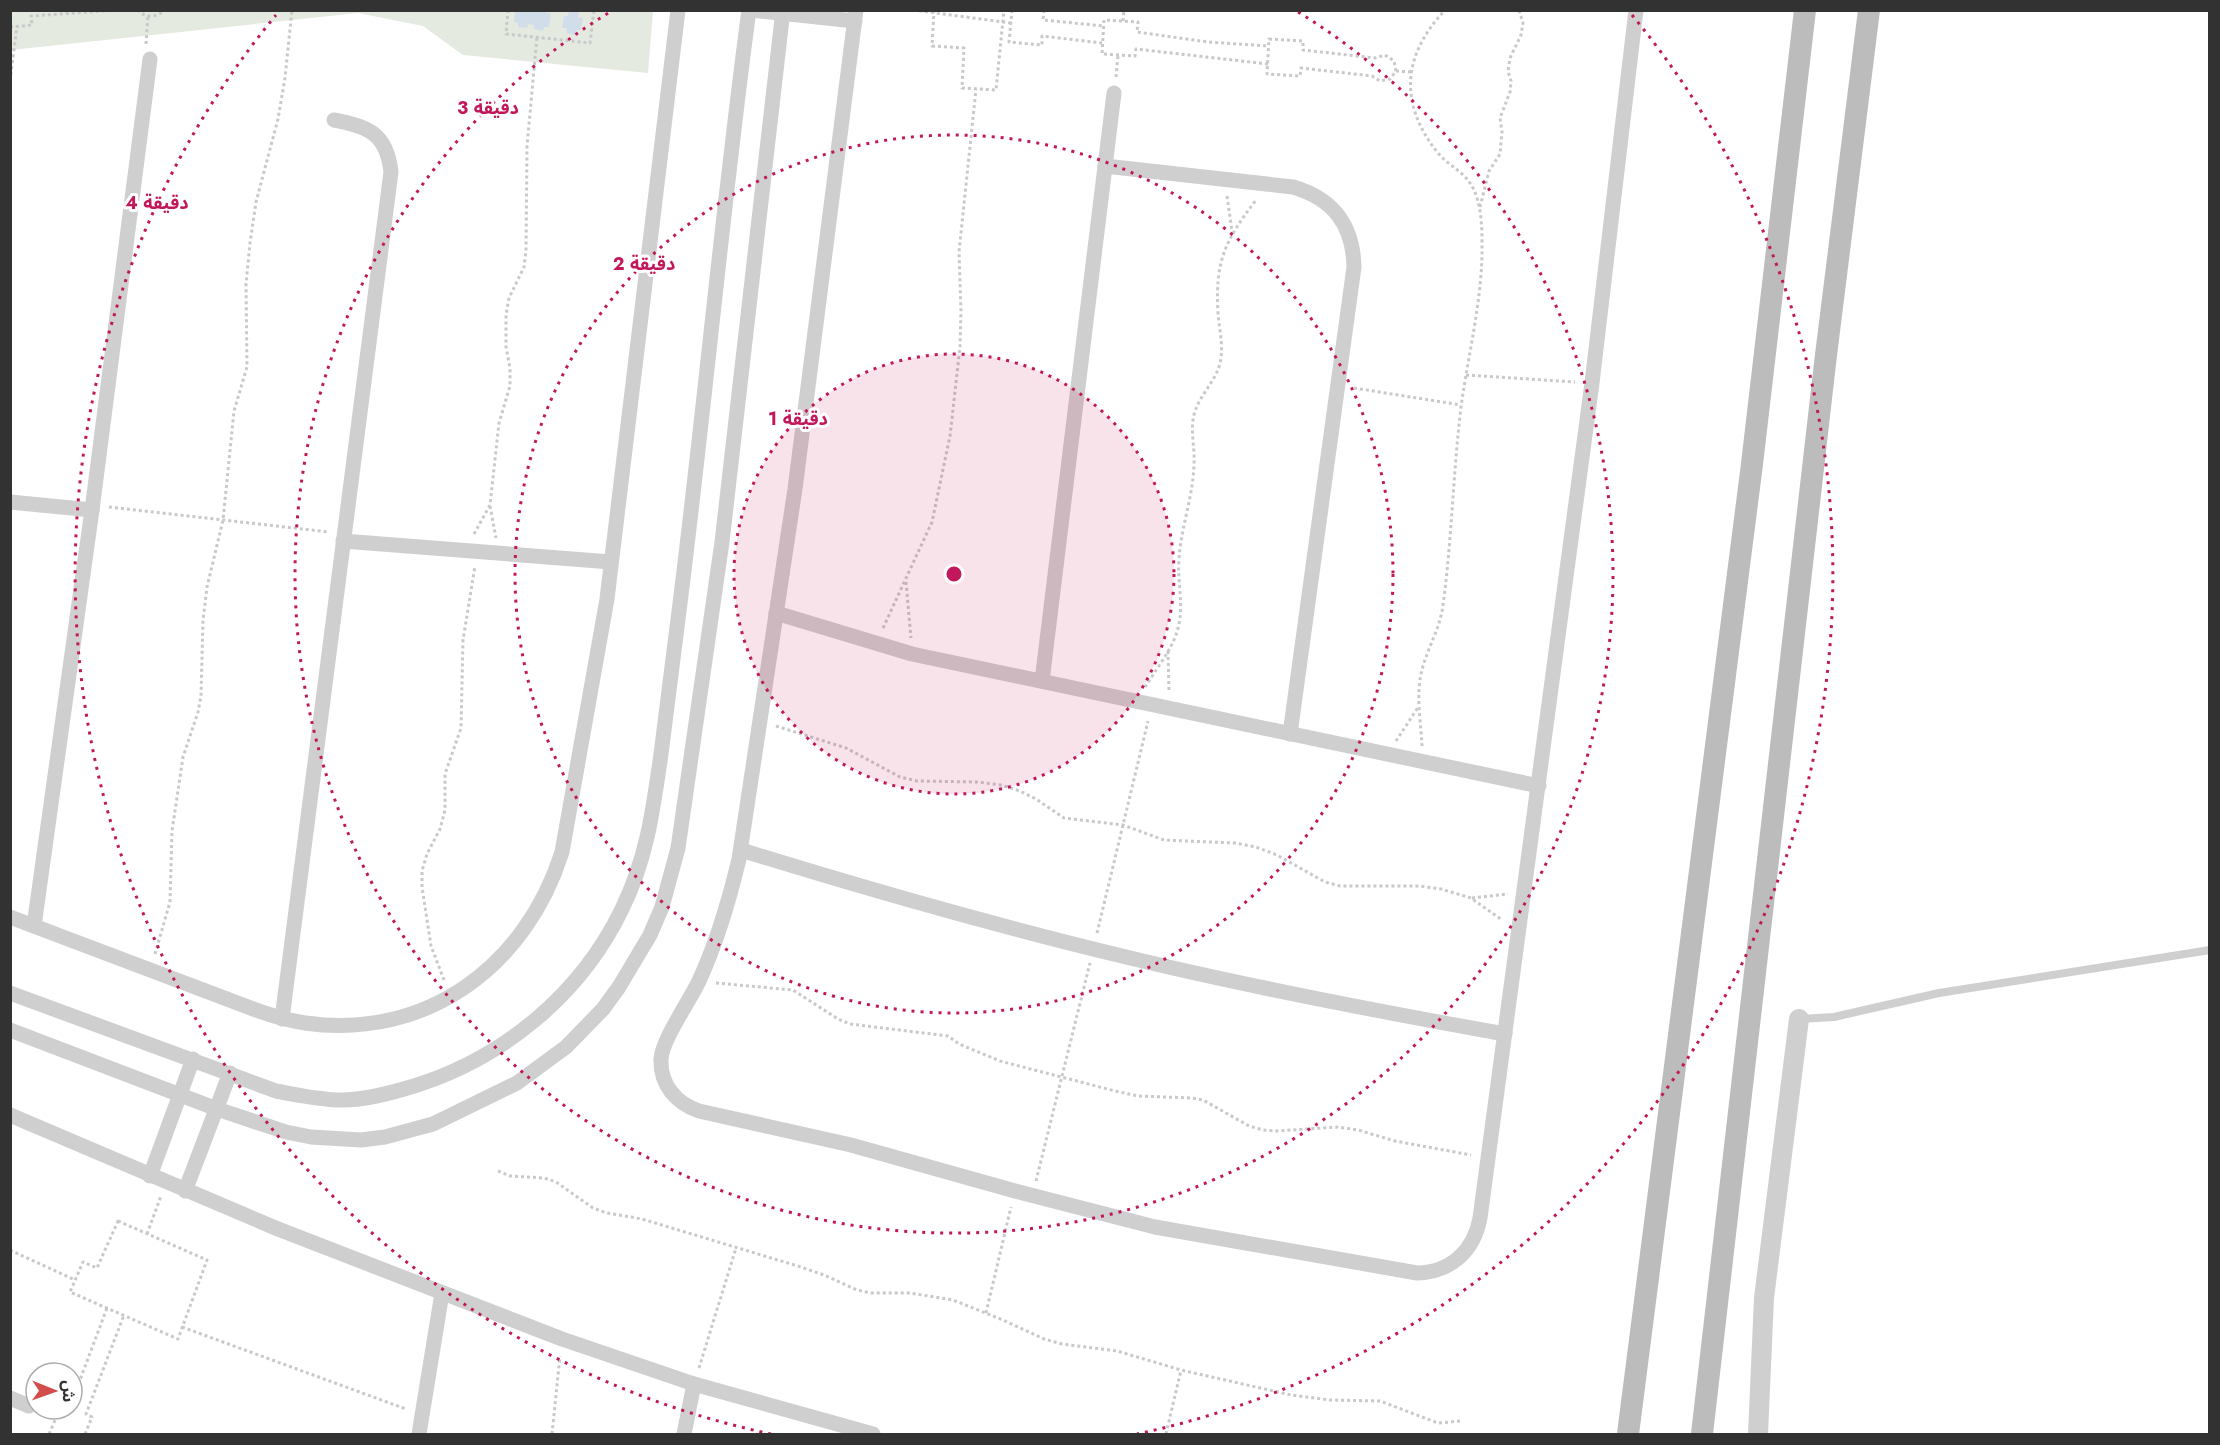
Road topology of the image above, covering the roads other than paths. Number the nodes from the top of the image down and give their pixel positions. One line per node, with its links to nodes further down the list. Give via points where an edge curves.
1 (678, 10): 15 (street)
2 (749, 10): 6 (street); 30 (street, via 651,825 621,911 590,963 549,1008 504,1043 454,1071 400,1090 344,1100 276,1091)
3 (1636, 10): 19 (street)
4 (1805, 10): 43 (main road, via 1752,464)
5 (1869, 10): 44 (main road)
6 (783, 12): 7 (street); 32 (street, via 722,542 682,825 671,878 650,935 619,987 566,1047 517,1083 434,1124 386,1137 336,1140 286,1132)
7 (856, 16): 16 (street)
8 (150, 59): 13 (street)
9 (1114, 93): 11 (street)
10 (334, 120): 14 (street, via 359,124 376,136 387,153 391,172)
11 (1105, 166): 17 (street); 18 (street, via 1293,187 1320,198 1340,217 1351,240 1353,267)
12 (10, 501): 13 (street)
13 (92, 508): 22 (street)
14 (344, 538): 15 (street); 25 (street)
15 (611, 562): 25 (street, via 567,827 544,900 516,942 479,977 415,1012 371,1023 326,1025)
16 (776, 613): 17 (street, via 912,654); 20 (street)
17 (1042, 681): 18 (street)
18 (1290, 734): 19 (street)
19 (1539, 786): 28 (street)
20 (741, 850): 28 (street, via 929,906 1120,956 1312,998); 28 (street, via 724,918 699,981 662,1052 661,1070 673,1096 699,1111 851,1145 1155,1227 1417,1273 1440,1270 1459,1259 1474,1240)
21 (10, 917): 22 (street)
22 (34, 926): 25 (street)
23 (2210, 950): 26 (lane, via 1939,993 1834,1017)
24 (10, 993): 29 (street)
25 (282, 1019)
26 (1799, 1019): 45 (street, via 1764,1298)
27 (10, 1030): 31 (street)
28 (1505, 1034)
29 (193, 1059): 30 (street); 31 (street)
30 (230, 1073): 32 (street)
31 (179, 1095): 32 (street); 34 (street)
32 (217, 1109): 35 (street)
33 (10, 1115): 34 (street)
34 (150, 1176): 35 (street)
35 (185, 1191): 36 (street)
36 (441, 1293): 37 (street); 40 (street)
37 (694, 1384): 41 (street); 42 (street)
38 (10, 1398): 39 (street)
39 (24, 1404)
40 (419, 1434)
41 (684, 1434)
42 (873, 1434)
43 (1628, 1434)
44 (1702, 1434)
45 (1758, 1434)

